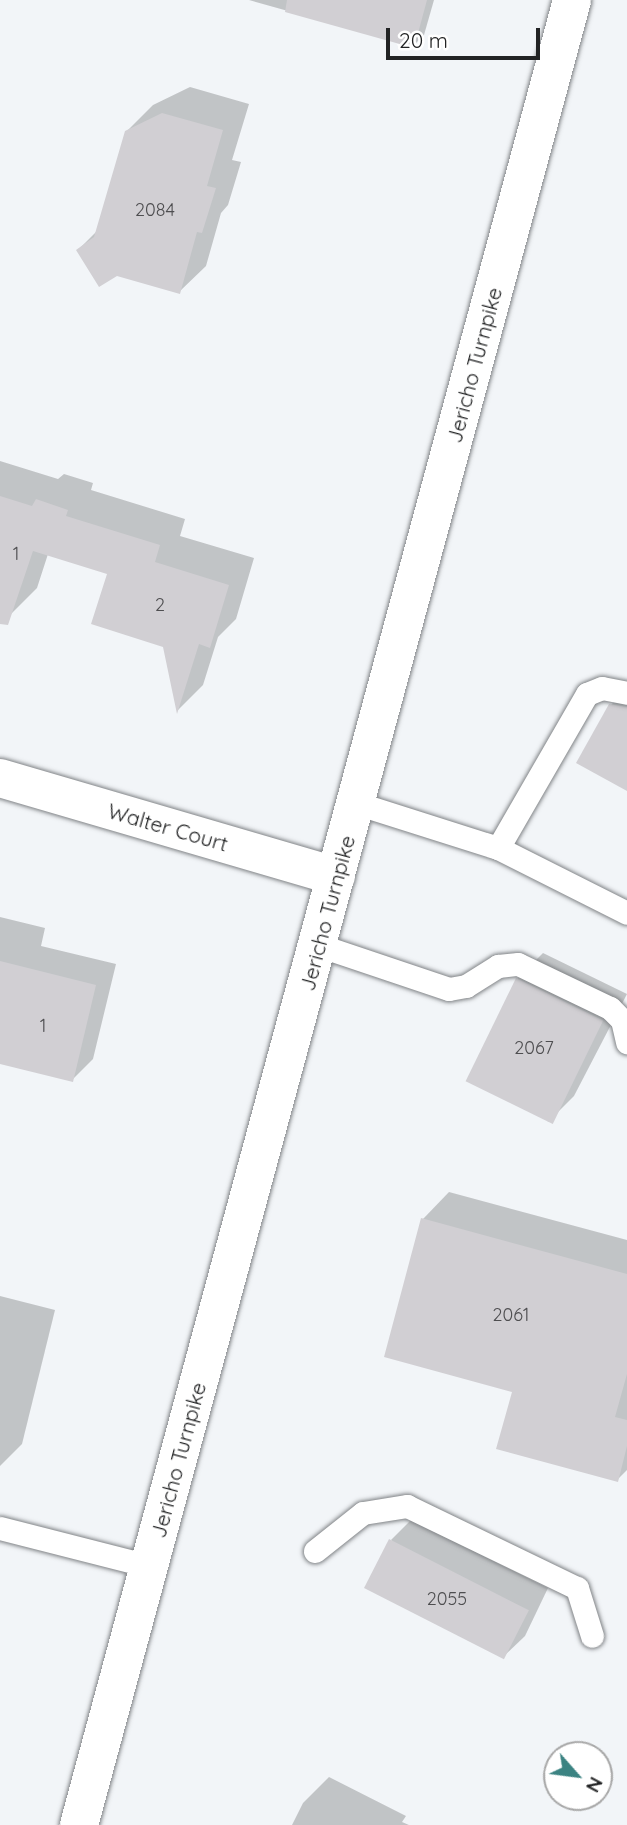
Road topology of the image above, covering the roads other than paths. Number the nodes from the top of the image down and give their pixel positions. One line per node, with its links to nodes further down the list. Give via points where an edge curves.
1 (572, 0): 4 (main road, Jericho Turnpike)
2 (627, 693): 5 (lane, via 602,688 587,694)
3 (0, 778): 6 (main road, Walter Court)
4 (356, 803): 5 (lane); 6 (main road, Jericho Turnpike)
5 (498, 848): 7 (lane)
6 (336, 876): 8 (main road, Jericho Turnpike)
7 (627, 912)
8 (318, 945): 9 (lane, via 449,989 466,986 498,965 518,964 610,1008); 12 (main road, Jericho Turnpike)
9 (624, 1031)
10 (0, 1528): 12 (lane)
11 (315, 1551): 13 (lane, via 363,1513 407,1506 578,1588)
12 (149, 1566): 14 (main road, Jericho Turnpike)
13 (592, 1636)
14 (79, 1825)

